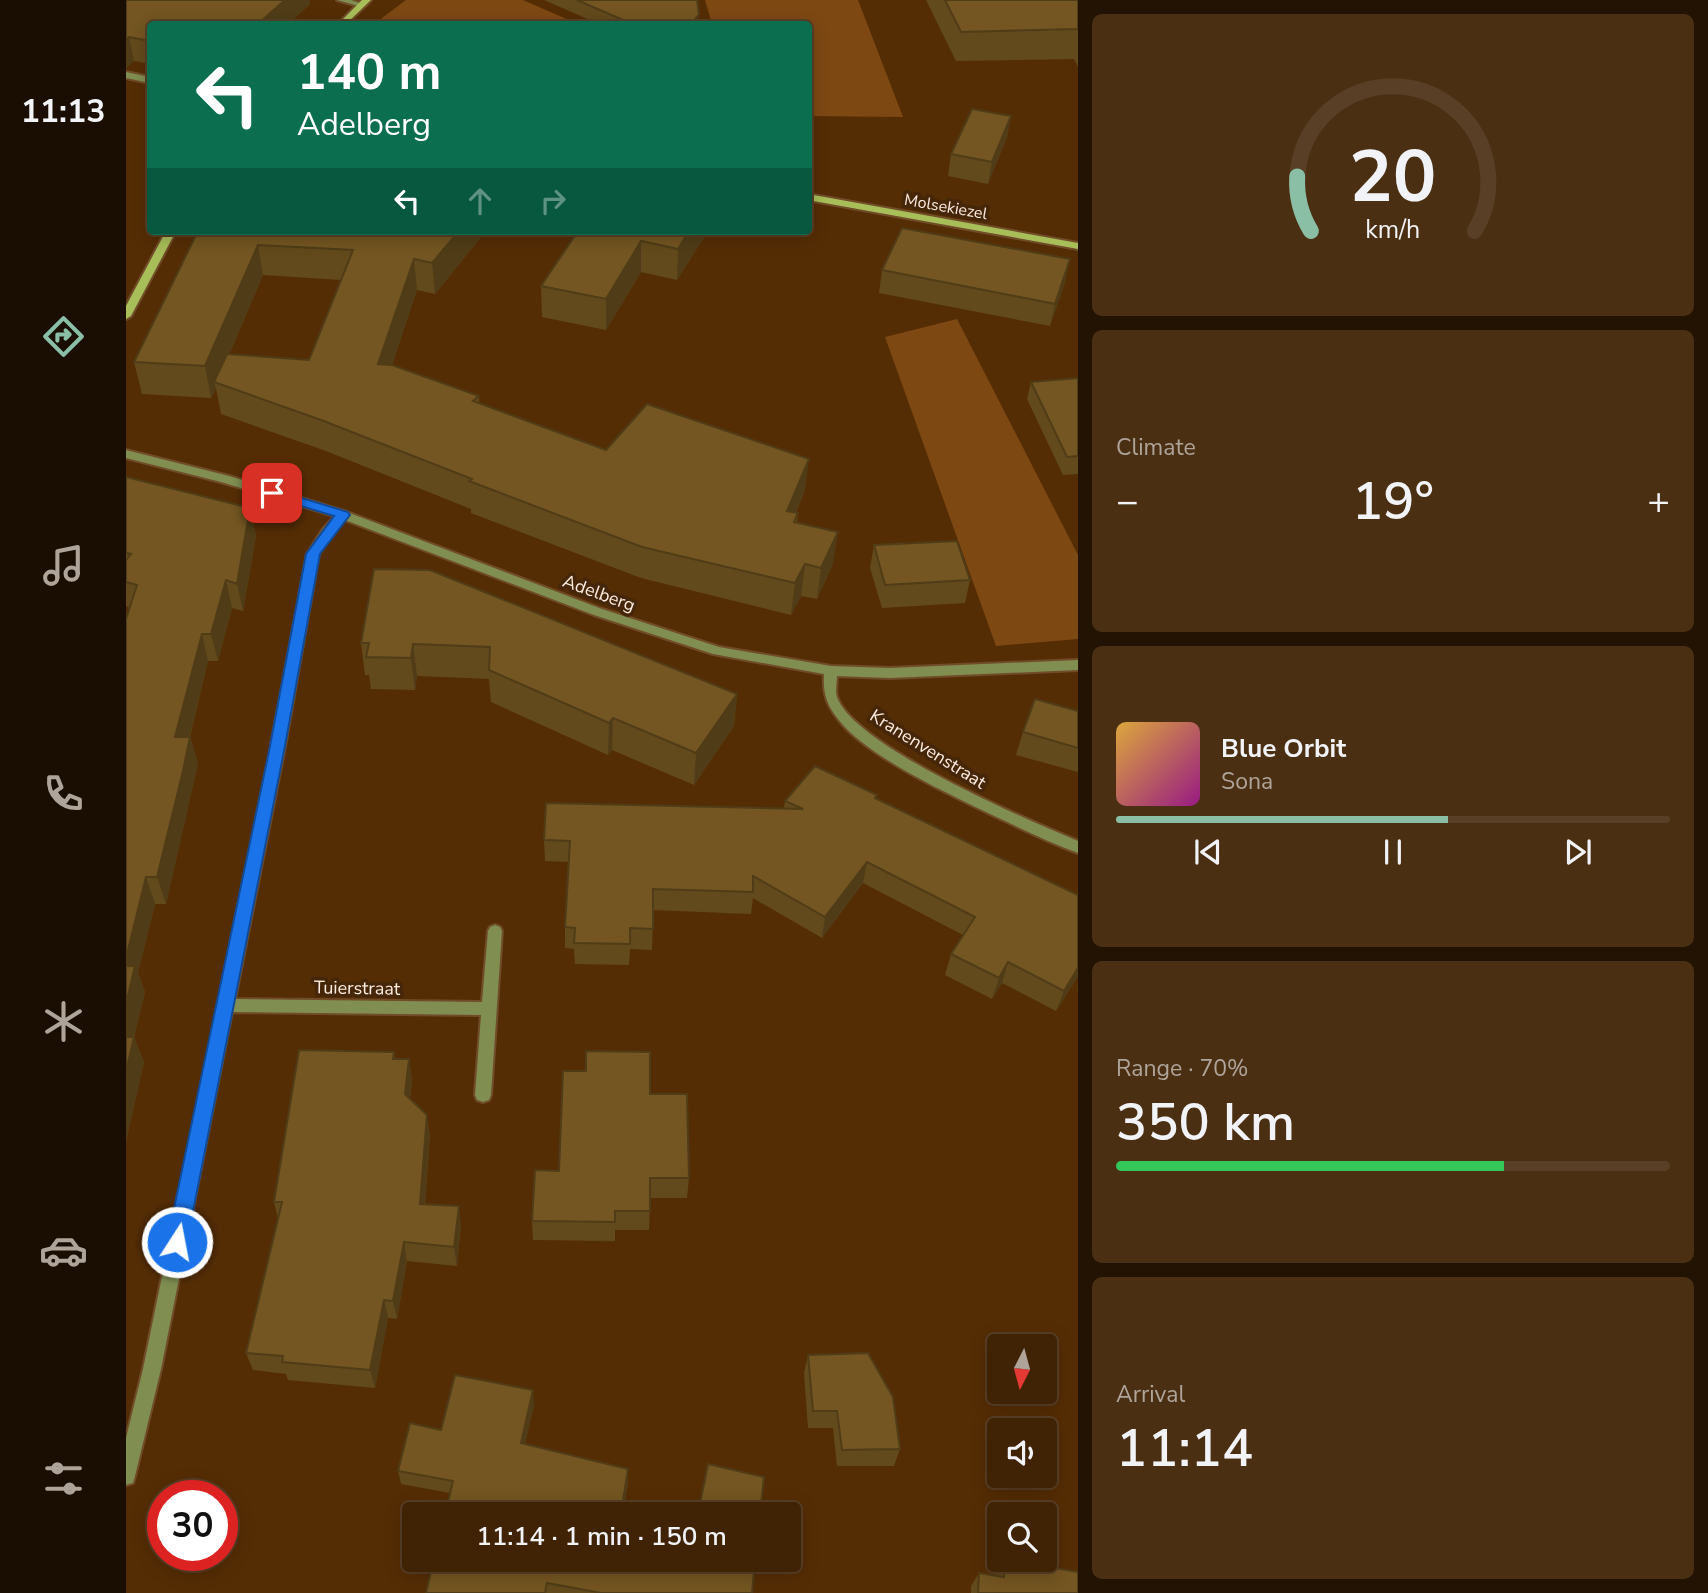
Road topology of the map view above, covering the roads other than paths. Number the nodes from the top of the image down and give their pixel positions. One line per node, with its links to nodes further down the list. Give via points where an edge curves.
1 (341, 0): 2 (street)
2 (364, 2): 3 (main road)
3 (345, 21)
4 (126, 75): 5 (street)
5 (147, 79)
6 (812, 198): 8 (main road, Molsekiezel)
7 (169, 235): 9 (main road)
8 (1078, 246)
9 (126, 316)
10 (126, 454): 11 (street, Adelberg)
11 (343, 515): 13 (street, Adelberg, via 653,631 718,651); 16 (street, via 313,554)
12 (1078, 665): 13 (street, Adelberg)
13 (831, 671): 14 (street, Kranenvenstraat, via 832,699 865,737 960,795)
14 (1078, 847)
15 (495, 930): 17 (street)
16 (225, 1005): 17 (street, Tuierstraat); 19 (street, via 152,1370)
17 (488, 1009): 18 (street)
18 (483, 1095)
19 (126, 1476)

